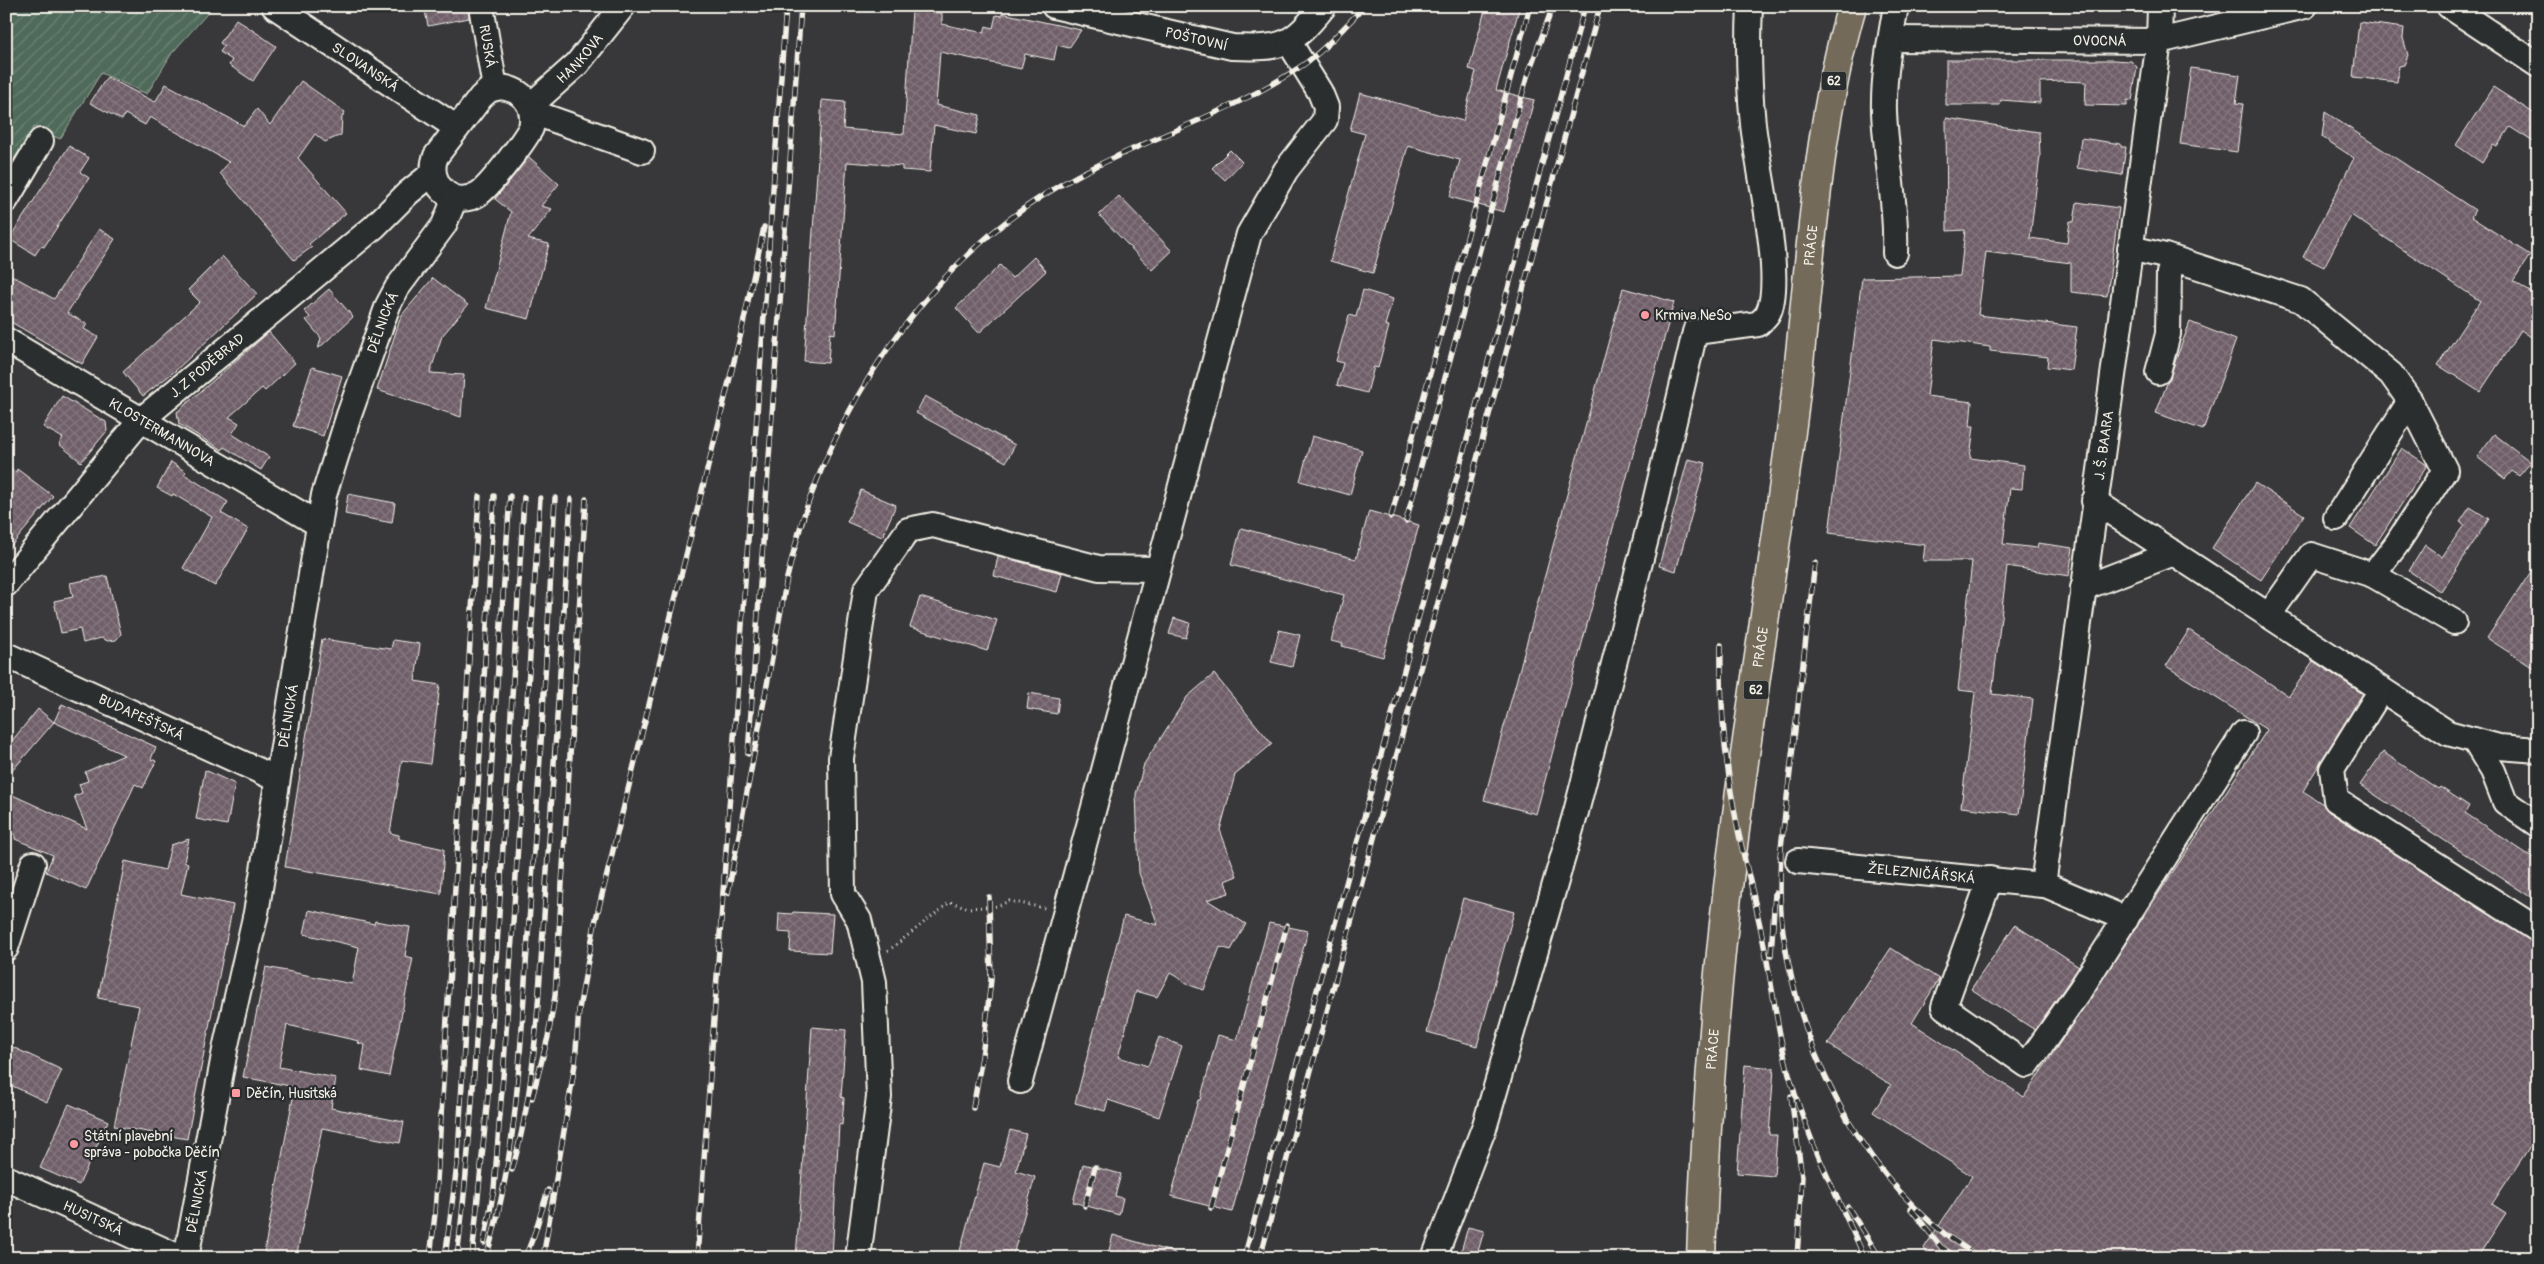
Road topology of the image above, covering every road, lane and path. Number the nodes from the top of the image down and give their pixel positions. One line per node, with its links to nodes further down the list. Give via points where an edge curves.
1 (274, 6): 23 (street, SLOVANSKÁ)
2 (481, 6): 20 (street, RUSKÁ)
3 (623, 6): 21 (street, HANKOVA, via 577,64)
4 (1054, 6): 14 (street, POŠTOVNÍ)
5 (1324, 6): 18 (street, POŠTOVNÍ)
6 (1750, 6): 67 (street, via 1749,74 1753,125 1772,242 1768,314 1758,324 1696,332 1652,519 1576,812 1485,1125)
7 (1835, 6): 22 (main road, via 1820,63)
8 (1852, 6): 16 (main road, 62)
9 (1867, 6): 16 (main road)
10 (1896, 6): 15 (street)
11 (2160, 6): 17 (street, J. Š. BAARA)
12 (2305, 6): 17 (street, OVOCNÁ)
13 (2449, 6): 19 (street)
14 (1115, 13): 18 (street, POŠTOVNÍ, via 1232,47 1268,48)
15 (1891, 39): 17 (street, OVOCNÁ); 30 (street, via 1884,110 1896,233)
16 (1842, 40): 22 (main road, PRÁCE / 62)
17 (2159, 41): 29 (street, J. Š. BAARA)
18 (1289, 42): 40 (street, via 1320,92 1326,107 1325,120 1286,170 1249,234)
19 (2538, 65)
20 (495, 88): 21 (street, via 516,90); 23 (street, via 481,96)
21 (531, 109): 25 (street); 27 (street, via 532,122 528,133 487,187 473,197)
22 (1825, 123): 68 (main road, PRÁCE / 62, via 1796,397 1719,970 1706,1134)
23 (457, 128): 26 (street, via 436,156)
24 (41, 141): 28 (street)
25 (642, 151)
26 (433, 173): 27 (street, via 440,189); 35 (street, J. Z PODĚBRAD, via 374,228)
27 (455, 198): 38 (street, DĚLNICKÁ, via 444,225 398,288 382,319 324,495)
28 (6, 200)
29 (2130, 248): 31 (street); 36 (street, J. Š. BAARA)
30 (1895, 253)
31 (2174, 259): 33 (street, via 2169,274 2168,334); 34 (street, via 2301,300 2391,374)
32 (6, 340): 35 (street, KLOSTERMANNOVA)
33 (2158, 372)
34 (2410, 401): 37 (street); 41 (street, via 2445,470)
35 (140, 420): 38 (street, KLOSTERMANNOVA); 42 (street, J. Z PODĚBRAD)
36 (2094, 501): 39 (street); 43 (street, J. Š. BAARA)
37 (2336, 518)
38 (318, 524): 51 (street, DĚLNICKÁ)
39 (2174, 553): 43 (street); 44 (street)
40 (1157, 569): 57 (street); 61 (street, via 1099,568 933,525 908,530 866,590 841,758 843,894 859,920)
41 (2373, 575): 44 (street, via 2311,555); 45 (street)
42 (6, 584)
43 (2083, 588): 56 (street, J. Š. BAARA)
44 (2270, 615): 47 (street)
45 (2454, 622)
46 (6, 655): 51 (street, BUDAPEŠŤSKÁ)
47 (2382, 690): 49 (street, via 2448,733); 59 (street, via 2332,768 2336,800)
48 (2244, 733): 58 (street)
49 (2474, 740): 50 (street, via 2499,747); 52 (street, via 2505,802)
50 (2538, 750)
51 (277, 780): 65 (street, DĚLNICKÁ, via 256,912 226,1045)
52 (2538, 825)
53 (1798, 860): 55 (street, ŽELEZNIČÁŘSKÁ)
54 (33, 864): 60 (street)
55 (1990, 879): 56 (street, ŽELEZNIČÁŘSKÁ); 58 (street, via 1944,1007 2027,1065)
56 (2046, 885): 58 (street, ŽELEZNIČÁŘSKÁ)
57 (1065, 912): 61 (path, via 1008,901 998,906 969,908 950,902); 62 (street)
58 (2126, 918)
59 (2538, 930)
60 (6, 948)
61 (870, 965): 66 (street, via 874,982 879,1097)
62 (1020, 1081)
63 (6, 1178): 64 (street, HUSITSKÁ)
64 (181, 1258)
65 (186, 1258)
66 (858, 1258)
67 (1434, 1258)
68 (1701, 1258)

